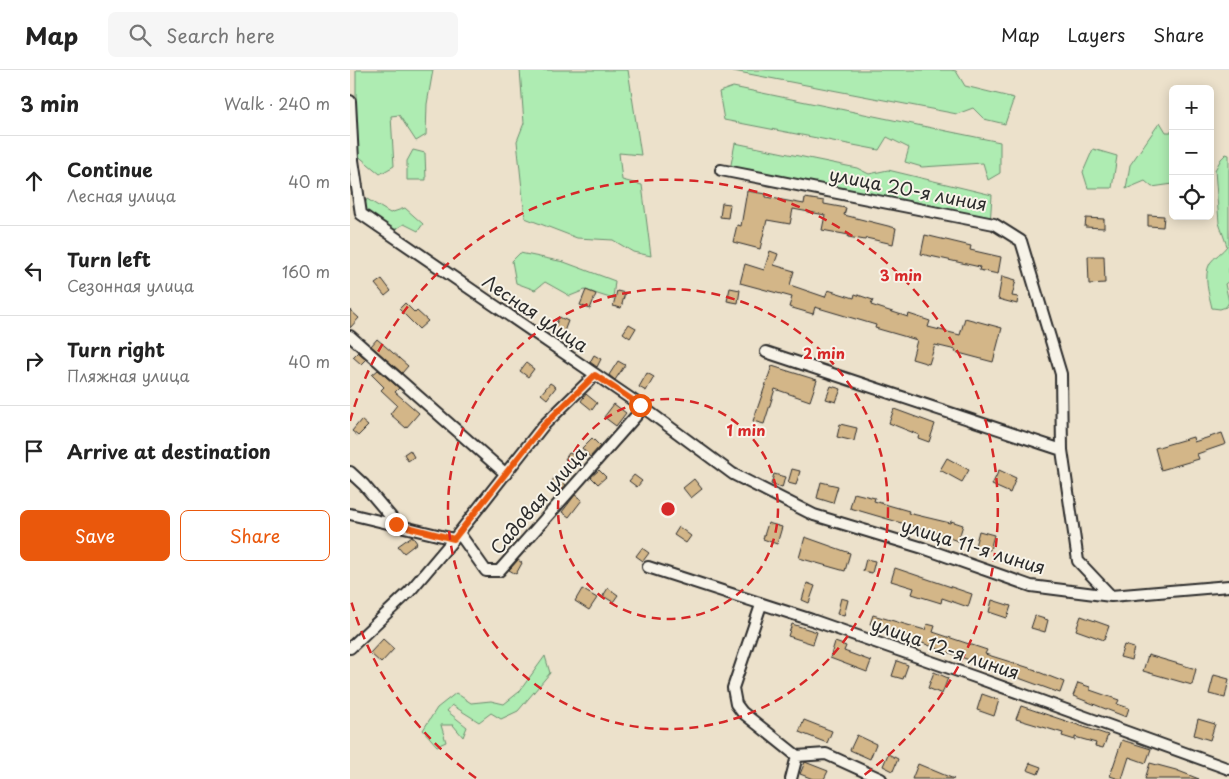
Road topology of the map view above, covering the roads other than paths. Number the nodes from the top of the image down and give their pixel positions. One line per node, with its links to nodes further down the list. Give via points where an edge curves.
1 (350, 101): 2 (street, Лесная улица)
2 (350, 110): 4 (street, Лесная улица)
3 (721, 170): 9 (street, улица 20-я линия, via 994,224 1021,241 1061,374)
4 (353, 179): 7 (street, Лесная улица, via 361,214)
5 (350, 336): 12 (street)
6 (766, 352): 9 (street)
7 (595, 375): 8 (street, Лесная улица); 12 (street, via 543,426)
8 (644, 408): 10 (street, Лесная улица); 15 (street, Садовая улица, via 499,571 486,571)
9 (1062, 450): 18 (street, улица 20-я линия, via 1078,561)
10 (723, 466): 18 (street, улица 11-я линия, via 814,515 923,548 1031,586)
11 (350, 472): 14 (street)
12 (506, 474): 15 (street)
13 (350, 514): 14 (street)
14 (396, 524): 15 (street)
15 (457, 536): 20 (street, via 410,591)
16 (648, 567): 19 (street, улица 12-я линия)
17 (1229, 586): 18 (street, улица 11-я линия)
18 (1112, 596)
19 (762, 605): 21 (street, via 733,688 736,704); 22 (street, улица 12-я линия, via 975,677)
20 (350, 648)
21 (797, 756): 23 (street); 24 (street, via 826,754)
22 (1229, 769)
23 (791, 779)
24 (881, 779)

